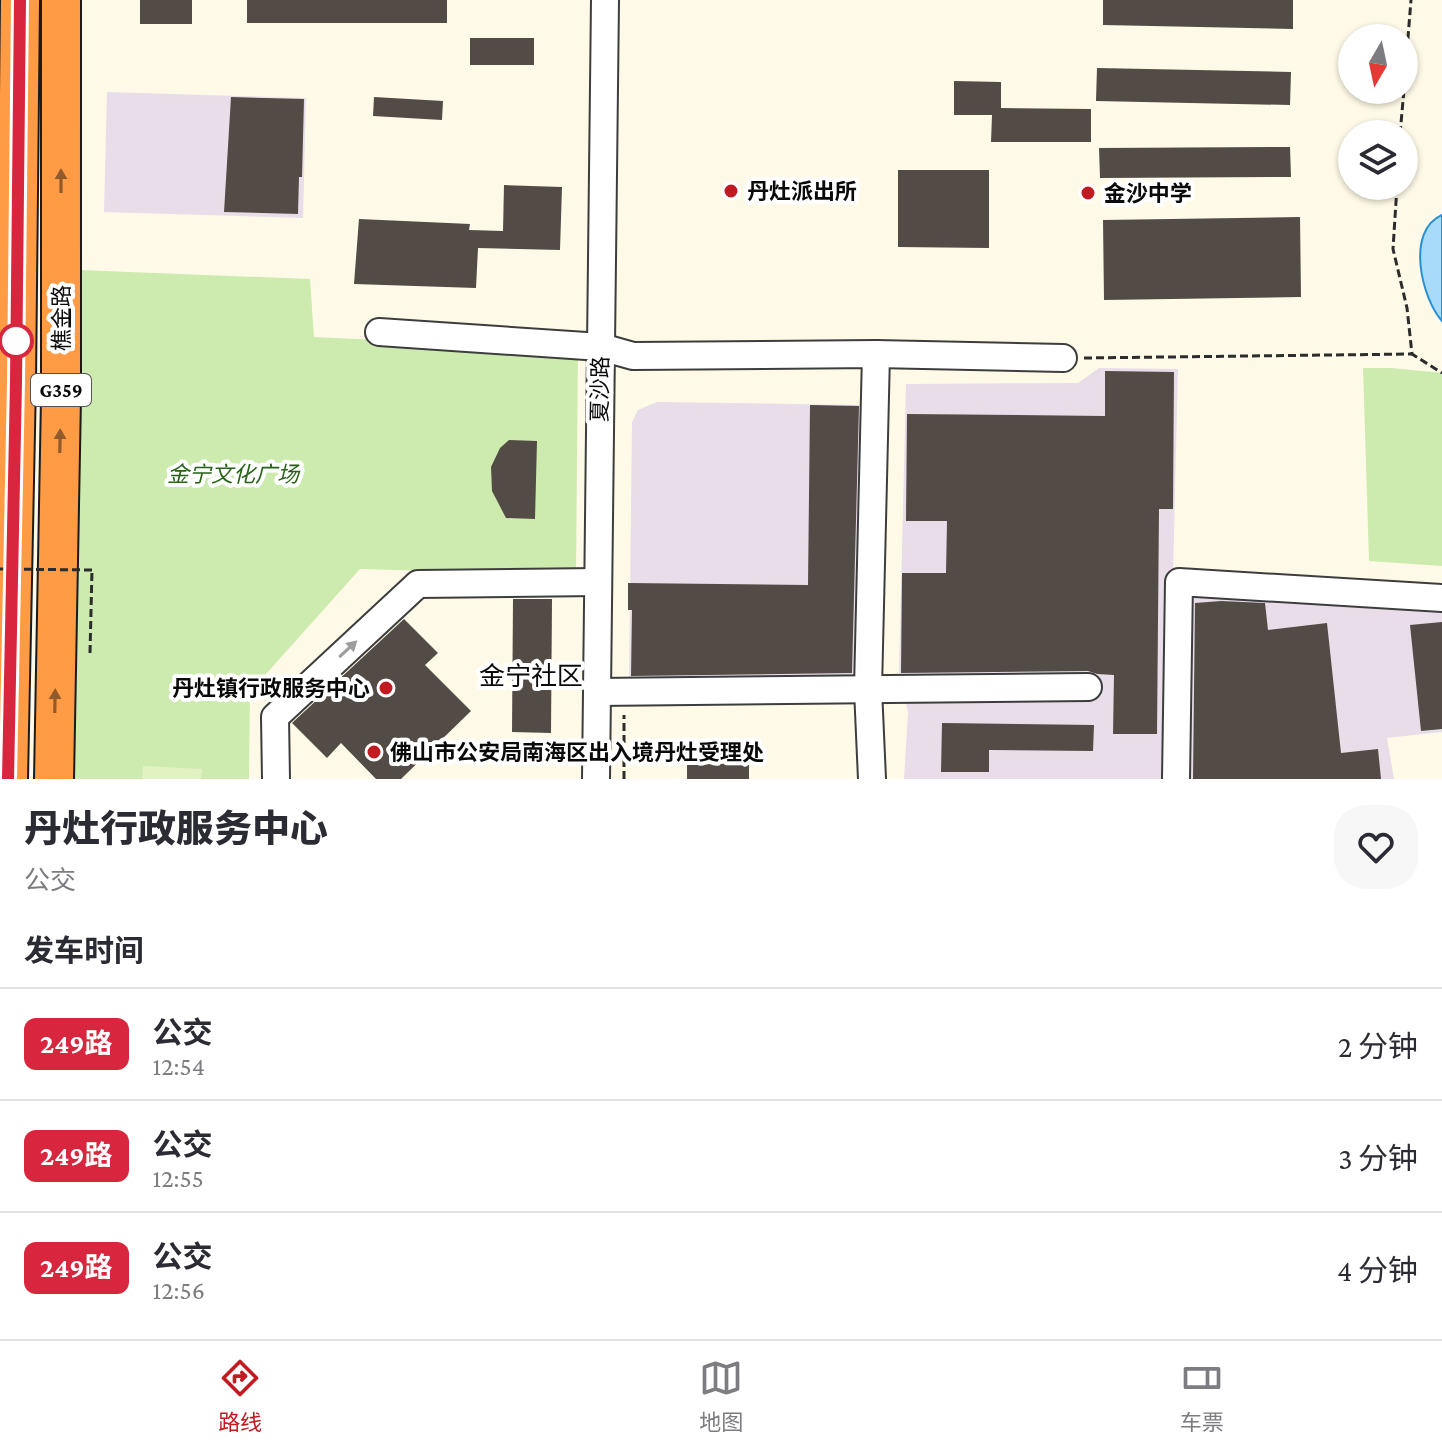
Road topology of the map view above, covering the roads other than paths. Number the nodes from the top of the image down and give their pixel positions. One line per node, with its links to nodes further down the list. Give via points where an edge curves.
1 (20, 0): 6 (highway, 樵金路 / G359)
2 (61, 0): 15 (highway, 樵金路 / G359, one-way to 2)
3 (605, 0): 5 (street, 夏沙路)
4 (379, 332): 5 (street)
5 (601, 347): 7 (street, via 633,356); 9 (street, 夏沙路)
6 (8, 354): 14 (highway, 樵金路 / G359)
7 (876, 354): 8 (street); 12 (street)
8 (1063, 358)
9 (598, 582): 13 (street, 夏沙路); 16 (street, one-way to 9, via 275,717 418,584)
10 (1442, 598): 19 (street, via 1179,582)
11 (1088, 687): 12 (street)
12 (868, 689): 13 (street); 18 (street)
13 (597, 692): 17 (street, 夏沙路)
14 (8, 779)
15 (54, 779)
16 (276, 779)
17 (596, 779)
18 (872, 779)
19 (1176, 779)

